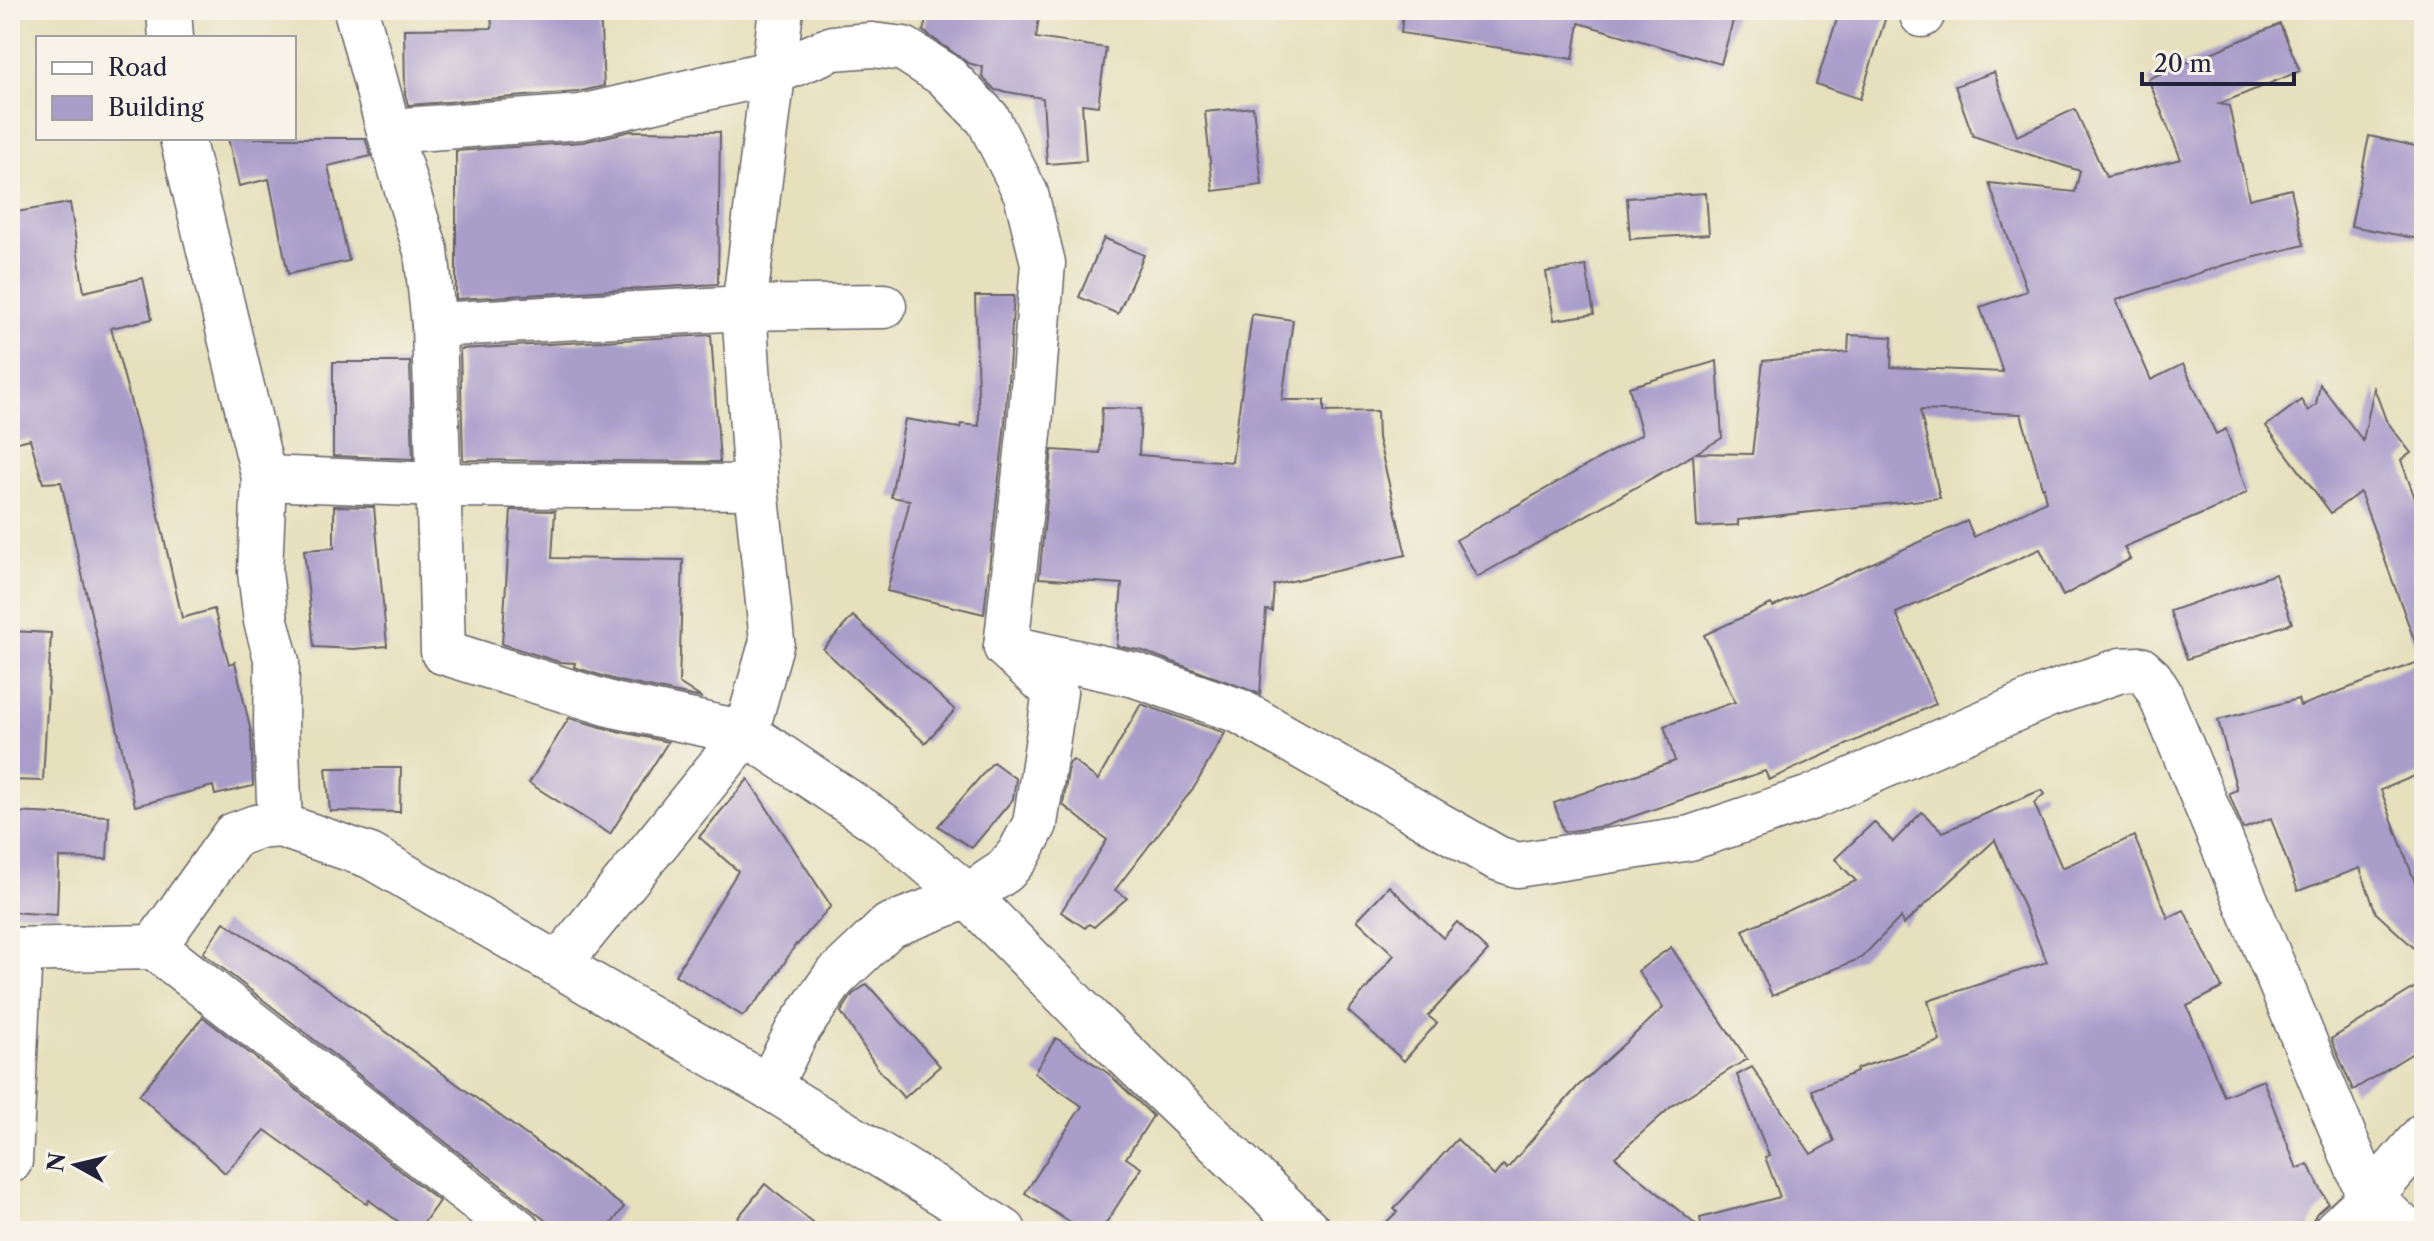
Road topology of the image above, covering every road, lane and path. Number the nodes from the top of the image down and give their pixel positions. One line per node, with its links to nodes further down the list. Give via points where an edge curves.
1 (169, 10): 4 (street)
2 (356, 10): 6 (street)
3 (781, 10): 5 (street)
4 (171, 36)
5 (775, 72): 6 (street, via 581,117); 9 (street); 14 (street, via 833,48 904,49 946,76 988,119 1026,194 1043,263)
6 (389, 131): 10 (street, via 426,251)
7 (182, 140): 11 (street)
8 (884, 306): 9 (street)
9 (744, 308): 10 (street); 13 (street)
10 (434, 325): 12 (street)
11 (264, 478): 12 (street); 16 (street, via 260,572 277,662)
12 (438, 485): 13 (street); 15 (street, via 443,652 613,705)
13 (756, 487): 15 (street, via 772,641)
14 (1006, 647): 17 (street, via 1055,692 1035,824 1005,871); 24 (street, via 1135,675 1239,711 1517,865 1690,838 1810,798 2048,695 2121,670 2140,669 2159,692)
15 (746, 733): 17 (street, via 883,825); 20 (street)
16 (280, 825): 18 (street, via 234,835); 20 (street, via 370,856)
17 (968, 896): 21 (street, via 889,926 834,978 797,1031); 27 (street)
18 (154, 947): 19 (street); 25 (street)
19 (15, 950): 23 (street)
20 (559, 964): 21 (street)
21 (769, 1087): 26 (street)
22 (2424, 1135): 24 (street)
23 (10, 1161)
24 (2370, 1198): 28 (street); 29 (street)
25 (518, 1231)
26 (1004, 1231)
27 (1309, 1231)
28 (2335, 1231)
29 (2407, 1231)

